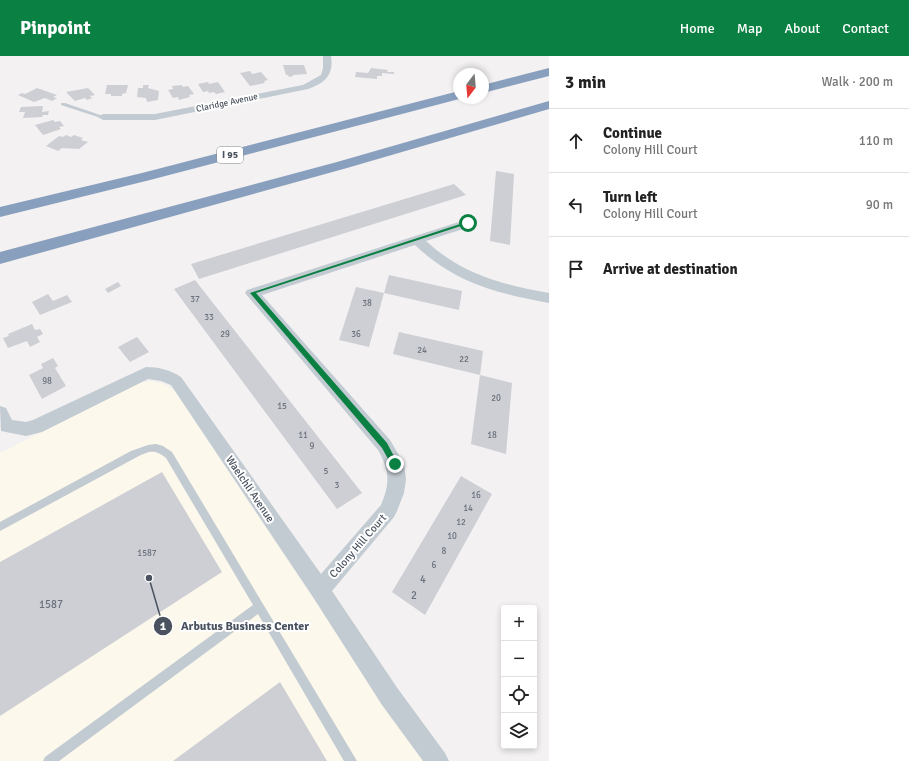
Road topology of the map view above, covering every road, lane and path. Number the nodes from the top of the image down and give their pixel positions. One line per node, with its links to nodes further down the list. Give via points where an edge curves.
1 (326, 56): 7 (street, Claridge Avenue, via 329,67 327,73 317,83 305,87 155,117)
2 (545, 73): 3 (highway)
3 (489, 87)
4 (453, 98): 8 (highway, I 95)
5 (63, 104): 7 (lane)
6 (548, 105): 11 (highway, via 342,165)
7 (103, 117)
8 (0, 212)
9 (468, 223): 10 (street, Colony Hill Court)
10 (416, 239): 12 (street, via 432,255 471,279); 15 (street, Colony Hill Court, via 252,293 384,446 395,464 396,493 388,511)
11 (0, 258)
12 (549, 298)
13 (0, 413): 15 (street, Waelchli Avenue, via 7,426 26,429 36,427 146,373 167,376 184,390)
14 (0, 527): 16 (lane, via 134,454 151,447 160,448 168,455)
15 (320, 590): 19 (street, Waelchli Avenue, via 390,697)
16 (259, 607): 17 (lane); 18 (lane)
17 (49, 761)
18 (351, 761)
19 (437, 761)

